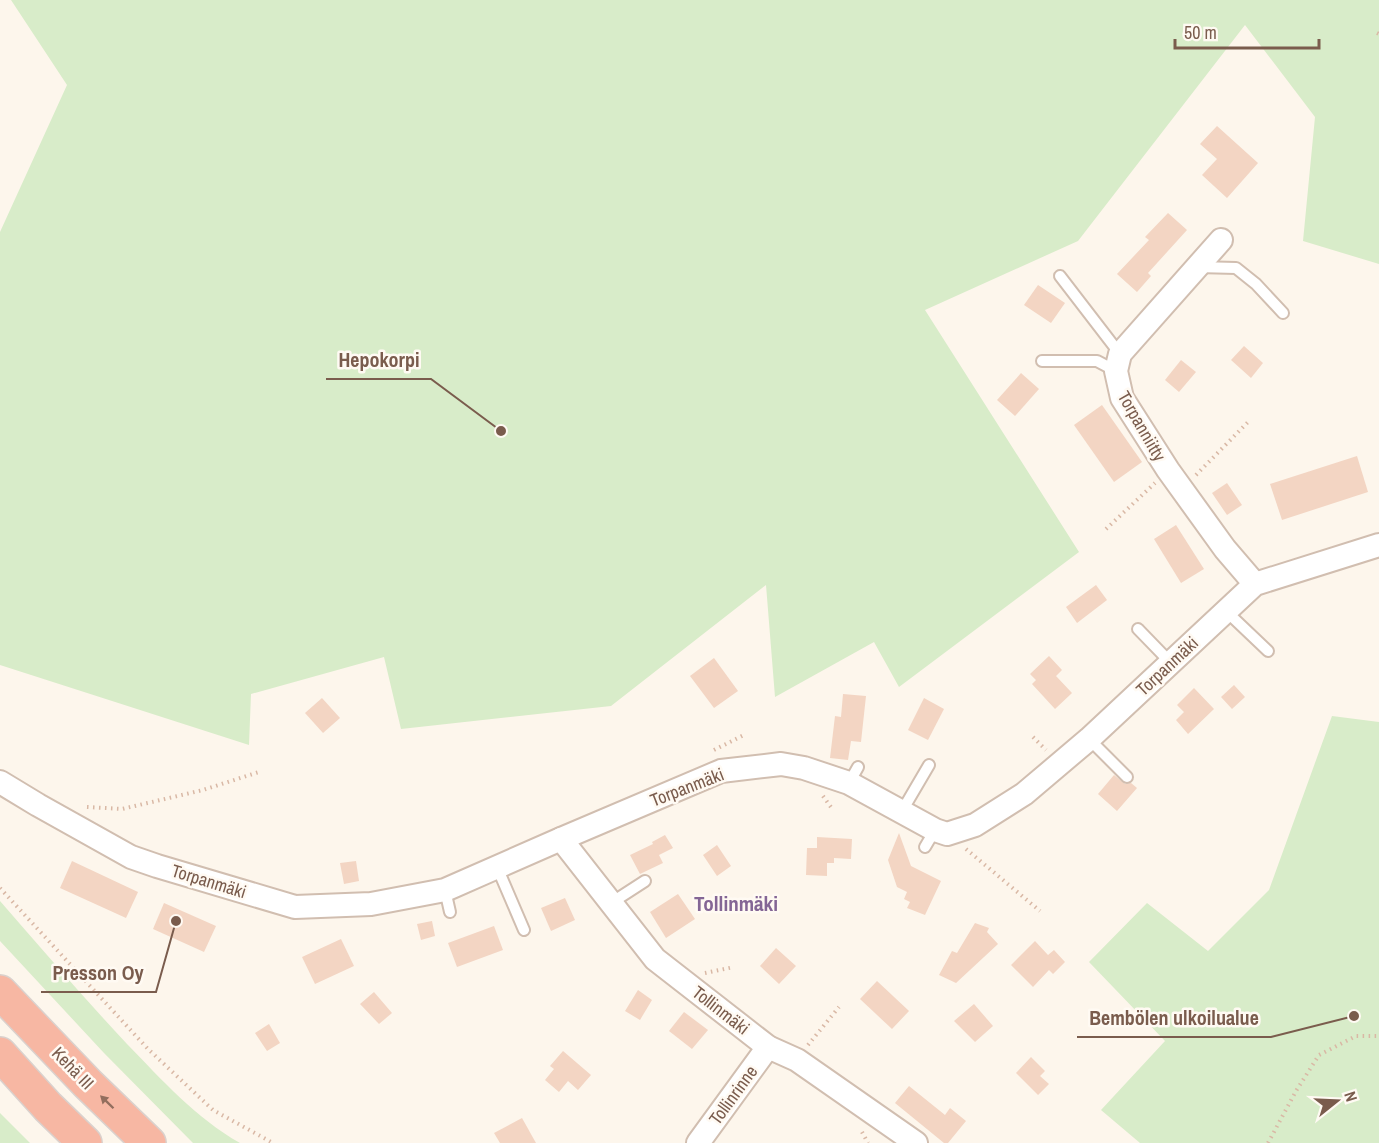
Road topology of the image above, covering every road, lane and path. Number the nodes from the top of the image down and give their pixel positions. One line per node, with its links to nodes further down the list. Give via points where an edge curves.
1 (1221, 240): 2 (street)
2 (1197, 267): 4 (lane, via 1236,268); 6 (street)
3 (1060, 276): 6 (lane)
4 (1283, 313)
5 (1042, 361): 6 (lane)
6 (1118, 363): 8 (street, Torpanniitty, via 1122,398)
7 (1250, 420): 9 (path)
8 (1168, 470): 9 (street, Torpanniitty); 10 (path)
9 (1182, 489): 12 (street, Torpanniitty)
10 (1106, 529)
11 (1379, 544): 12 (street, Torpanmäki)
12 (1255, 584): 13 (street, Torpanmäki)
13 (1227, 612): 15 (lane); 16 (street, Torpanmäki)
14 (1138, 629): 16 (lane)
15 (1268, 651)
16 (1170, 662): 17 (street, Torpanmäki)
17 (1089, 739): 20 (lane); 24 (street, Torpanmäki, via 1024,794 975,825)
18 (929, 765): 23 (lane)
19 (259, 772): 22 (path, via 122,809)
20 (1127, 777)
21 (0, 782): 26 (street, Torpanmäki, via 131,857 295,907 448,901)
22 (86, 807)
23 (902, 811): 24 (street, Torpanmäki); 25 (street, Torpanmäki, via 854,775 781,764 721,771)
24 (936, 837): 30 (path)
25 (561, 839): 26 (street, Torpanmäki); 29 (street, Tollinmäki)
26 (498, 867): 31 (lane)
27 (645, 880): 29 (lane)
28 (0, 888): 42 (path, via 148,1049 213,1110)
29 (610, 903): 35 (street, Tollinmäki, via 655,959)
30 (1040, 910)
31 (524, 930)
32 (0, 992): 41 (highway, Kehä III, one-way to 32)
33 (839, 1007): 37 (path)
34 (1379, 1036): 45 (path, via 1356,1036 1319,1055)
35 (768, 1047): 37 (street, Tollinmäki); 43 (street, Tollinrinne)
36 (0, 1054): 39 (highway)
37 (796, 1060): 44 (street, Tollinmäki)
38 (0, 1069): 39 (highway)
39 (48, 1107): 40 (highway)
40 (85, 1143)
41 (148, 1143)
42 (273, 1143)
43 (698, 1143)
44 (916, 1143)
45 (1268, 1143)

